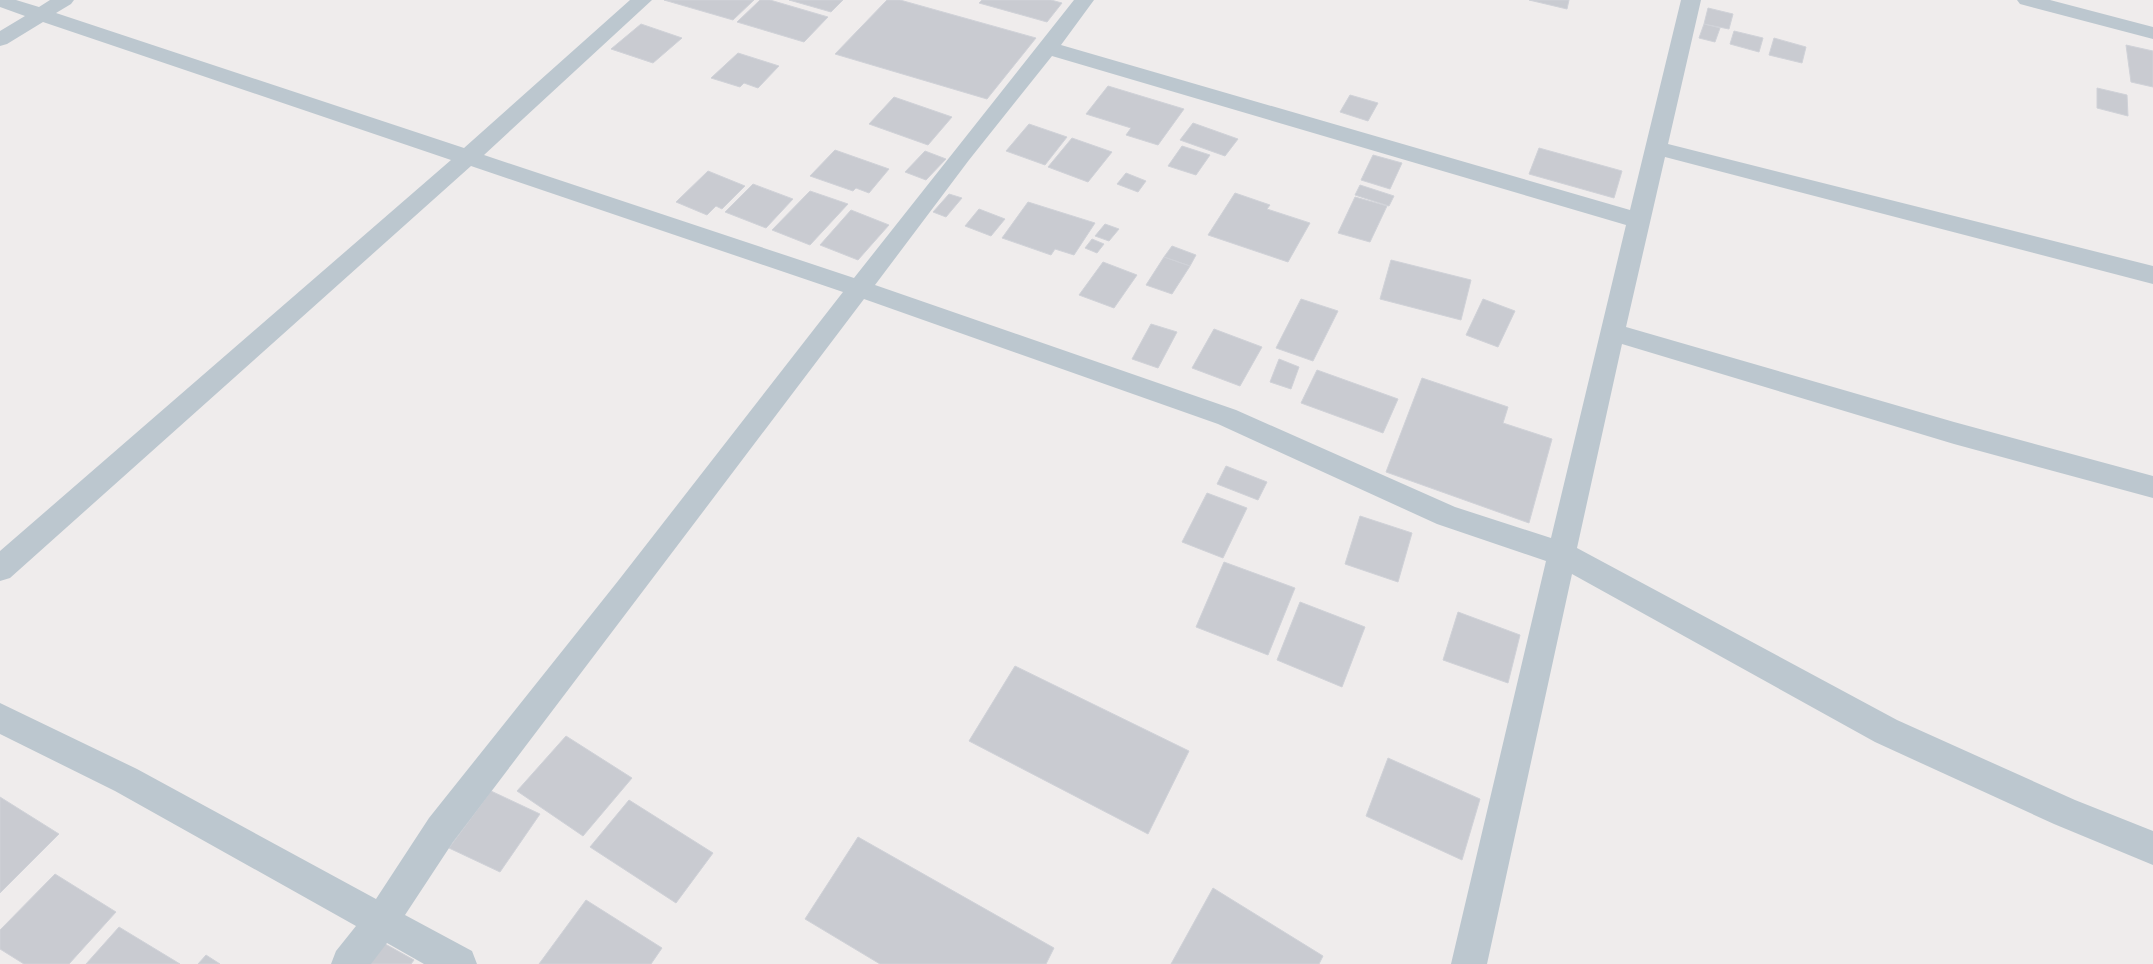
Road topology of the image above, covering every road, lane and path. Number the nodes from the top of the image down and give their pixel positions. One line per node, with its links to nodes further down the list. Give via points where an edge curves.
1 (64, 0): 7 (street)
2 (642, 0): 12 (street)
3 (1084, 0): 10 (street)
4 (1691, 0): 11 (street)
5 (2027, 0): 8 (street)
6 (0, 1): 7 (street)
7 (42, 14): 9 (street); 12 (street)
8 (2153, 33)
9 (0, 40)
10 (1048, 48): 13 (street); 15 (street)
11 (1657, 148): 13 (street); 14 (street)
12 (468, 157): 15 (street); 19 (street)
13 (1638, 220): 16 (street)
14 (2153, 275)
15 (858, 288): 18 (street, via 1227,416 1446,516); 22 (street, via 441,830)
16 (1612, 332): 17 (street, via 1954,433); 18 (street)
17 (2153, 487)
18 (1562, 554): 21 (street, via 1886,731 2066,813); 25 (street)
19 (0, 569)
20 (0, 718): 22 (street, via 126,780)
21 (2153, 848)
22 (381, 922): 23 (street); 24 (street)
23 (350, 964)
24 (459, 964)
25 (1469, 964)

